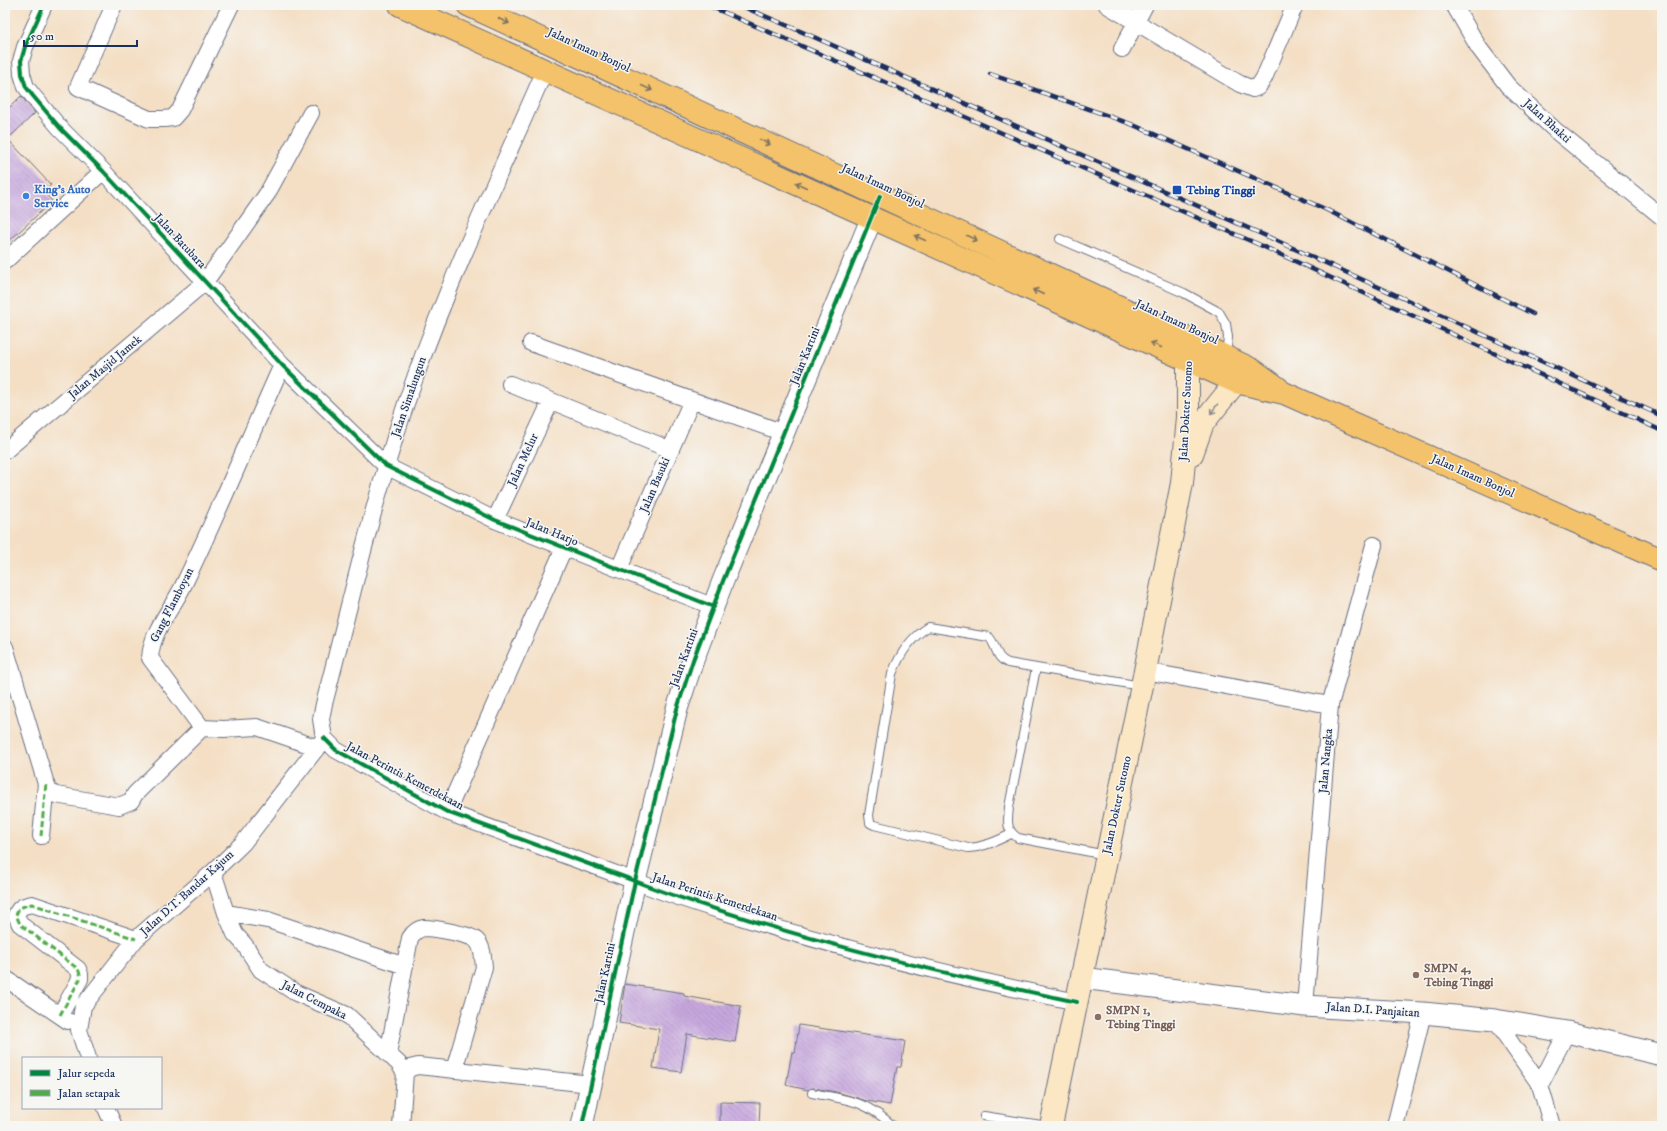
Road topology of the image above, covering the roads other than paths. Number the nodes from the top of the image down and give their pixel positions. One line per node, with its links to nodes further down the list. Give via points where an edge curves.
1 (44, 5): 14 (street, Jalan Batubara, via 21,61 26,87 60,128)
2 (114, 5): 3 (street, via 78,88 149,119 173,118 180,110)
3 (231, 5)
4 (400, 5): 12 (highway, Jalan Imam Bonjol)
5 (468, 5): 15 (highway, Jalan Imam Bonjol, one-way to 15)
6 (1107, 5): 10 (street)
7 (1145, 5): 10 (street)
8 (1295, 5): 10 (street, via 1264,78 1258,87 1253,89 1240,84)
9 (1454, 5): 17 (street, Jalan Bhakti, via 1479,48 1508,86 1556,132)
10 (1136, 22): 11 (street)
11 (1122, 49)
12 (545, 70): 16 (highway, Jalan Imam Bonjol, one-way to 12); 32 (street, Jalan Simalungun, via 441,308 415,376)
13 (311, 113): 20 (street, Jalan Masjid Jamek, via 267,194)
14 (103, 171): 19 (street); 20 (street, Jalan Batubara)
15 (880, 196): 16 (street); 22 (highway, Jalan Imam Bonjol, one-way to 22)
16 (872, 217): 22 (highway, Jalan Imam Bonjol, one-way to 16); 29 (street, Jalan Kartini)
17 (1662, 217)
18 (1060, 239): 23 (lane, via 1184,293 1219,312 1226,324)
19 (5, 261)
20 (205, 282): 24 (street, Jalan Batubara); 31 (street, Jalan Masjid Jamek)
21 (531, 343): 27 (street)
22 (1190, 350): 23 (highway, Jalan Imam Bonjol); 25 (highway, Jalan Imam Bonjol); 33 (main road, Jalan Dokter Sutomo, via 1188,417)
23 (1226, 356): 25 (highway, Jalan Imam Bonjol)
24 (282, 365): 32 (street, Jalan Batubara); 44 (street, Gang Flamboyan, via 184,586 157,630 151,645 150,658)
25 (1240, 374): 33 (main road, Jalan Dokter Sutomo, one-way to 33, via 1203,423); 37 (highway, Jalan Imam Bonjol, via 1253,370 1284,392)
26 (510, 384): 28 (street)
27 (692, 400): 29 (street); 30 (street, Jalan Basuki)
28 (551, 401): 30 (street); 34 (street, Jalan Melur)
29 (784, 434): 39 (street, Jalan Kartini)
30 (671, 450): 38 (street, Jalan Basuki)
31 (5, 451)
32 (386, 466): 34 (street, Jalan Harjo); 45 (street, Jalan Simalungun, via 324,704)
33 (1182, 483): 42 (main road, Jalan Dokter Sutomo)
34 (495, 520): 36 (street, Jalan Harjo)
35 (1374, 545): 43 (street, Jalan Nangka)
36 (564, 548): 38 (street, Jalan Harjo); 47 (street)
37 (1662, 560)
38 (619, 569): 39 (street, Jalan Harjo)
39 (714, 607): 52 (street, Jalan Kartini, via 677,709)
40 (5, 647): 46 (street)
41 (1036, 668): 42 (lane); 48 (lane, via 1009,807 1007,822); 48 (lane, via 1000,660 989,637 928,627 922,631 901,653 892,674 869,815 870,823 874,825 968,848 979,848)
42 (1144, 679): 43 (street); 50 (main road, Jalan Dokter Sutomo)
43 (1330, 705): 59 (street, Jalan Nangka)
44 (202, 728): 45 (street, via 257,727); 46 (street, via 135,794 131,801 119,806 56,795 49,791)
45 (321, 743): 47 (street, Jalan Perintis Kemerdekaan); 51 (street, Jalan D.T. Bandar Kajum, via 242,843)
46 (46, 783): 49 (street)
47 (447, 812): 52 (street, Jalan Perintis Kemerdekaan)
48 (1011, 834): 50 (lane, via 1018,838)
49 (41, 836)
50 (1107, 855): 57 (main road, Jalan Dokter Sutomo)
51 (213, 872): 53 (street, Jalan Cempaka); 54 (street, Jalan D.T. Bandar Kajum)
52 (635, 881): 58 (street, Jalan Perintis Kemerdekaan, via 666,894 814,940 994,985); 70 (street, Jalan Kartini)
53 (226, 913): 55 (street, via 268,920); 65 (street, Jalan Cempaka, via 235,934 261,970 296,993 347,1015)
54 (136, 939): 61 (street, via 32,904 18,909 16,916 20,924 78,969 80,974 80,979); 63 (street, Jalan D.T. Bandar Kajum, via 83,1006)
55 (405, 966): 65 (street); 68 (street, via 410,938 414,932 424,928 467,934 477,941 484,967)
56 (5, 978): 61 (street)
57 (1082, 978): 58 (main road, Jalan Dokter Sutomo); 59 (street, Jalan D.I. Panjaitan)
58 (1077, 1002): 79 (main road, Jalan Dokter Sutomo)
59 (1305, 1006): 60 (street, Jalan D.I. Panjaitan)
60 (1422, 1013): 62 (street, Jalan D.I. Panjaitan); 80 (street)
61 (60, 1015): 63 (street)
62 (1495, 1020): 64 (street, Jalan D.I. Panjaitan); 71 (street)
63 (79, 1030): 67 (street, Jalan D.T. Bandar Kajum)
64 (1567, 1032): 66 (street, Jalan D.I. Panjaitan); 71 (street)
65 (388, 1054): 69 (street, Jalan Cempaka)
66 (1662, 1055)
67 (88, 1057)
68 (454, 1070): 69 (street, via 418,1066); 70 (street)
69 (404, 1073): 76 (street)
70 (591, 1084): 77 (street, Jalan Kartini)
71 (1540, 1085): 81 (street)
72 (812, 1093): 78 (lane, via 867,1106)
73 (106, 1109): 75 (street)
74 (984, 1116): 79 (lane)
75 (114, 1126)
76 (401, 1126)
77 (582, 1126)
78 (893, 1126)
79 (1050, 1126)
80 (1395, 1126)
81 (1552, 1126)

